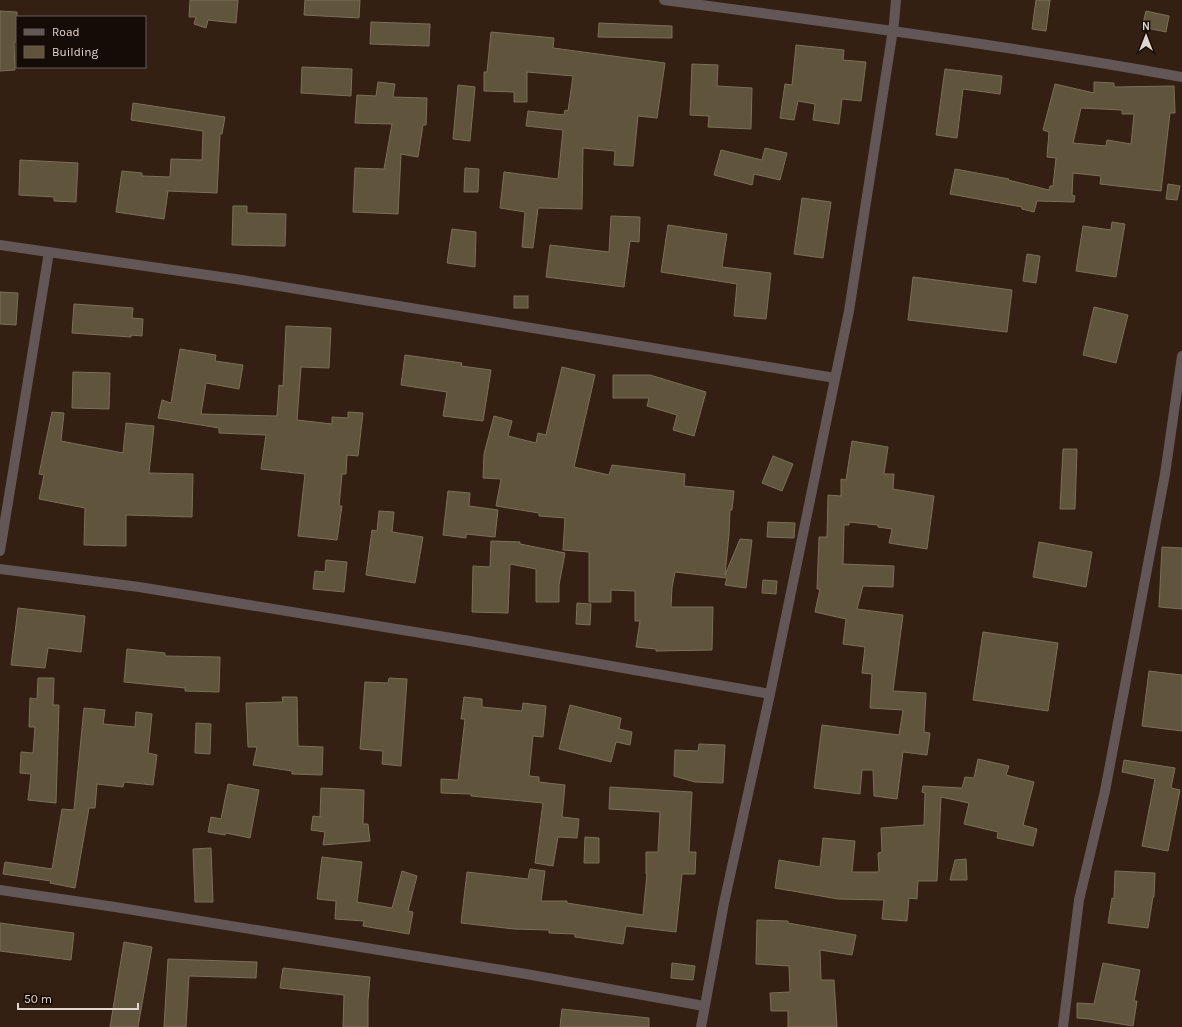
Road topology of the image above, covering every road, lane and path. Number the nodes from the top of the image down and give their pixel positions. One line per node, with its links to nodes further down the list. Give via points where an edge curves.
1 (664, 0): 3 (street)
2 (896, 0): 3 (street)
3 (892, 30): 4 (street); 8 (street, via 849,311)
4 (1182, 77)
5 (0, 245): 6 (street)
6 (49, 252): 8 (street, via 242,280); 9 (street)
7 (1182, 356): 15 (street, via 1165,474 1105,791 1079,900)
8 (835, 378): 11 (street)
9 (0, 551)
10 (0, 569): 11 (street, via 147,588)
11 (770, 694): 13 (street)
12 (0, 890): 13 (street, via 526,974)
13 (704, 1006): 14 (street)
14 (700, 1027)
15 (1063, 1027)

